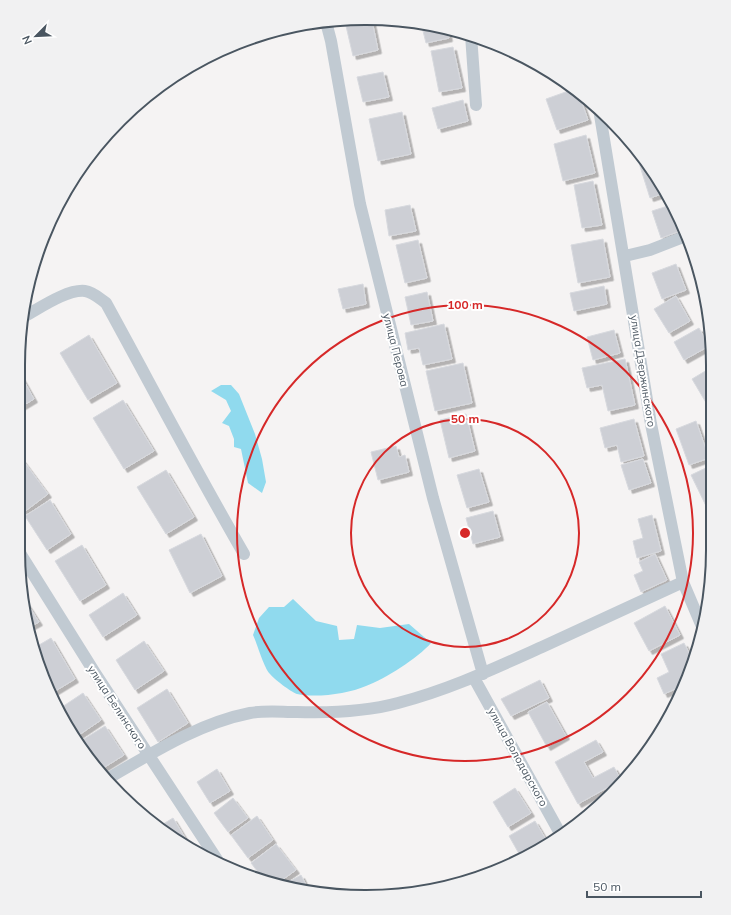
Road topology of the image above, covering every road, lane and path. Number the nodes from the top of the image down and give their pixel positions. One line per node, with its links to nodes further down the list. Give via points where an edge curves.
1 (327, 27): 12 (street, улица Перова, via 360,204)
2 (472, 42): 3 (street)
3 (476, 105)
4 (601, 120): 6 (street, улица Дзержинского)
5 (681, 238): 6 (street)
6 (625, 256): 10 (street, улица Дзержинского, via 651,424)
7 (29, 314): 8 (street, via 75,292 85,291 106,303)
8 (244, 554)
9 (26, 562): 13 (street, улица Белинского)
10 (683, 582): 11 (street, улица Дзержинского); 12 (street)
11 (698, 618)
12 (479, 676): 13 (street, via 432,693 365,709 251,713 227,719 184,736); 15 (street, улица Володарского)
13 (148, 755): 14 (street); 16 (street, улица Белинского)
14 (111, 776)
15 (559, 830)
16 (213, 854)

